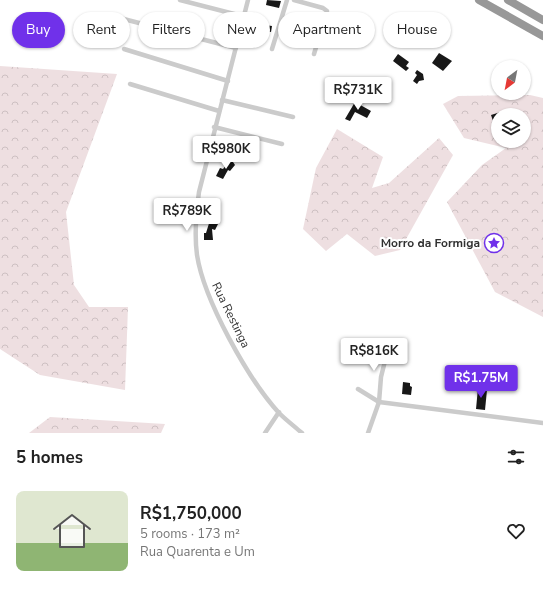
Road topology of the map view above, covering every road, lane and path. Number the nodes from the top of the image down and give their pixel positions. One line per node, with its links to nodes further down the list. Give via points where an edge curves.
1 (180, 0): 7 (street)
2 (247, 0): 8 (street, Rua Restinga)
3 (287, 0): 14 (street)
4 (294, 0): 16 (street, via 323,8 327,12)
5 (479, 0): 11 (highway)
6 (508, 0): 9 (highway)
7 (226, 12)
8 (243, 12)
9 (543, 20)
10 (130, 21): 12 (street)
11 (543, 36)
12 (213, 42)
13 (236, 48): 17 (street, Rua Restinga)
14 (272, 49)
15 (124, 50): 17 (street)
16 (314, 54)
17 (228, 81): 19 (street, Rua Restinga)
18 (130, 84): 20 (street)
19 (222, 100): 20 (street, Rua Restinga); 21 (street)
20 (218, 111): 22 (street, Rua Restinga)
21 (293, 117)
22 (214, 127): 23 (street); 27 (street, Rua Restinga, via 195,218 198,257 206,290 230,338 262,392)
23 (282, 144)
24 (386, 341): 26 (street, via 387,353)
25 (358, 389): 26 (street)
26 (379, 402): 28 (street); 31 (street)
27 (278, 412): 29 (street); 30 (street, Rua Restinga)
28 (543, 423)
29 (265, 433)
30 (302, 433)
31 (368, 433)

